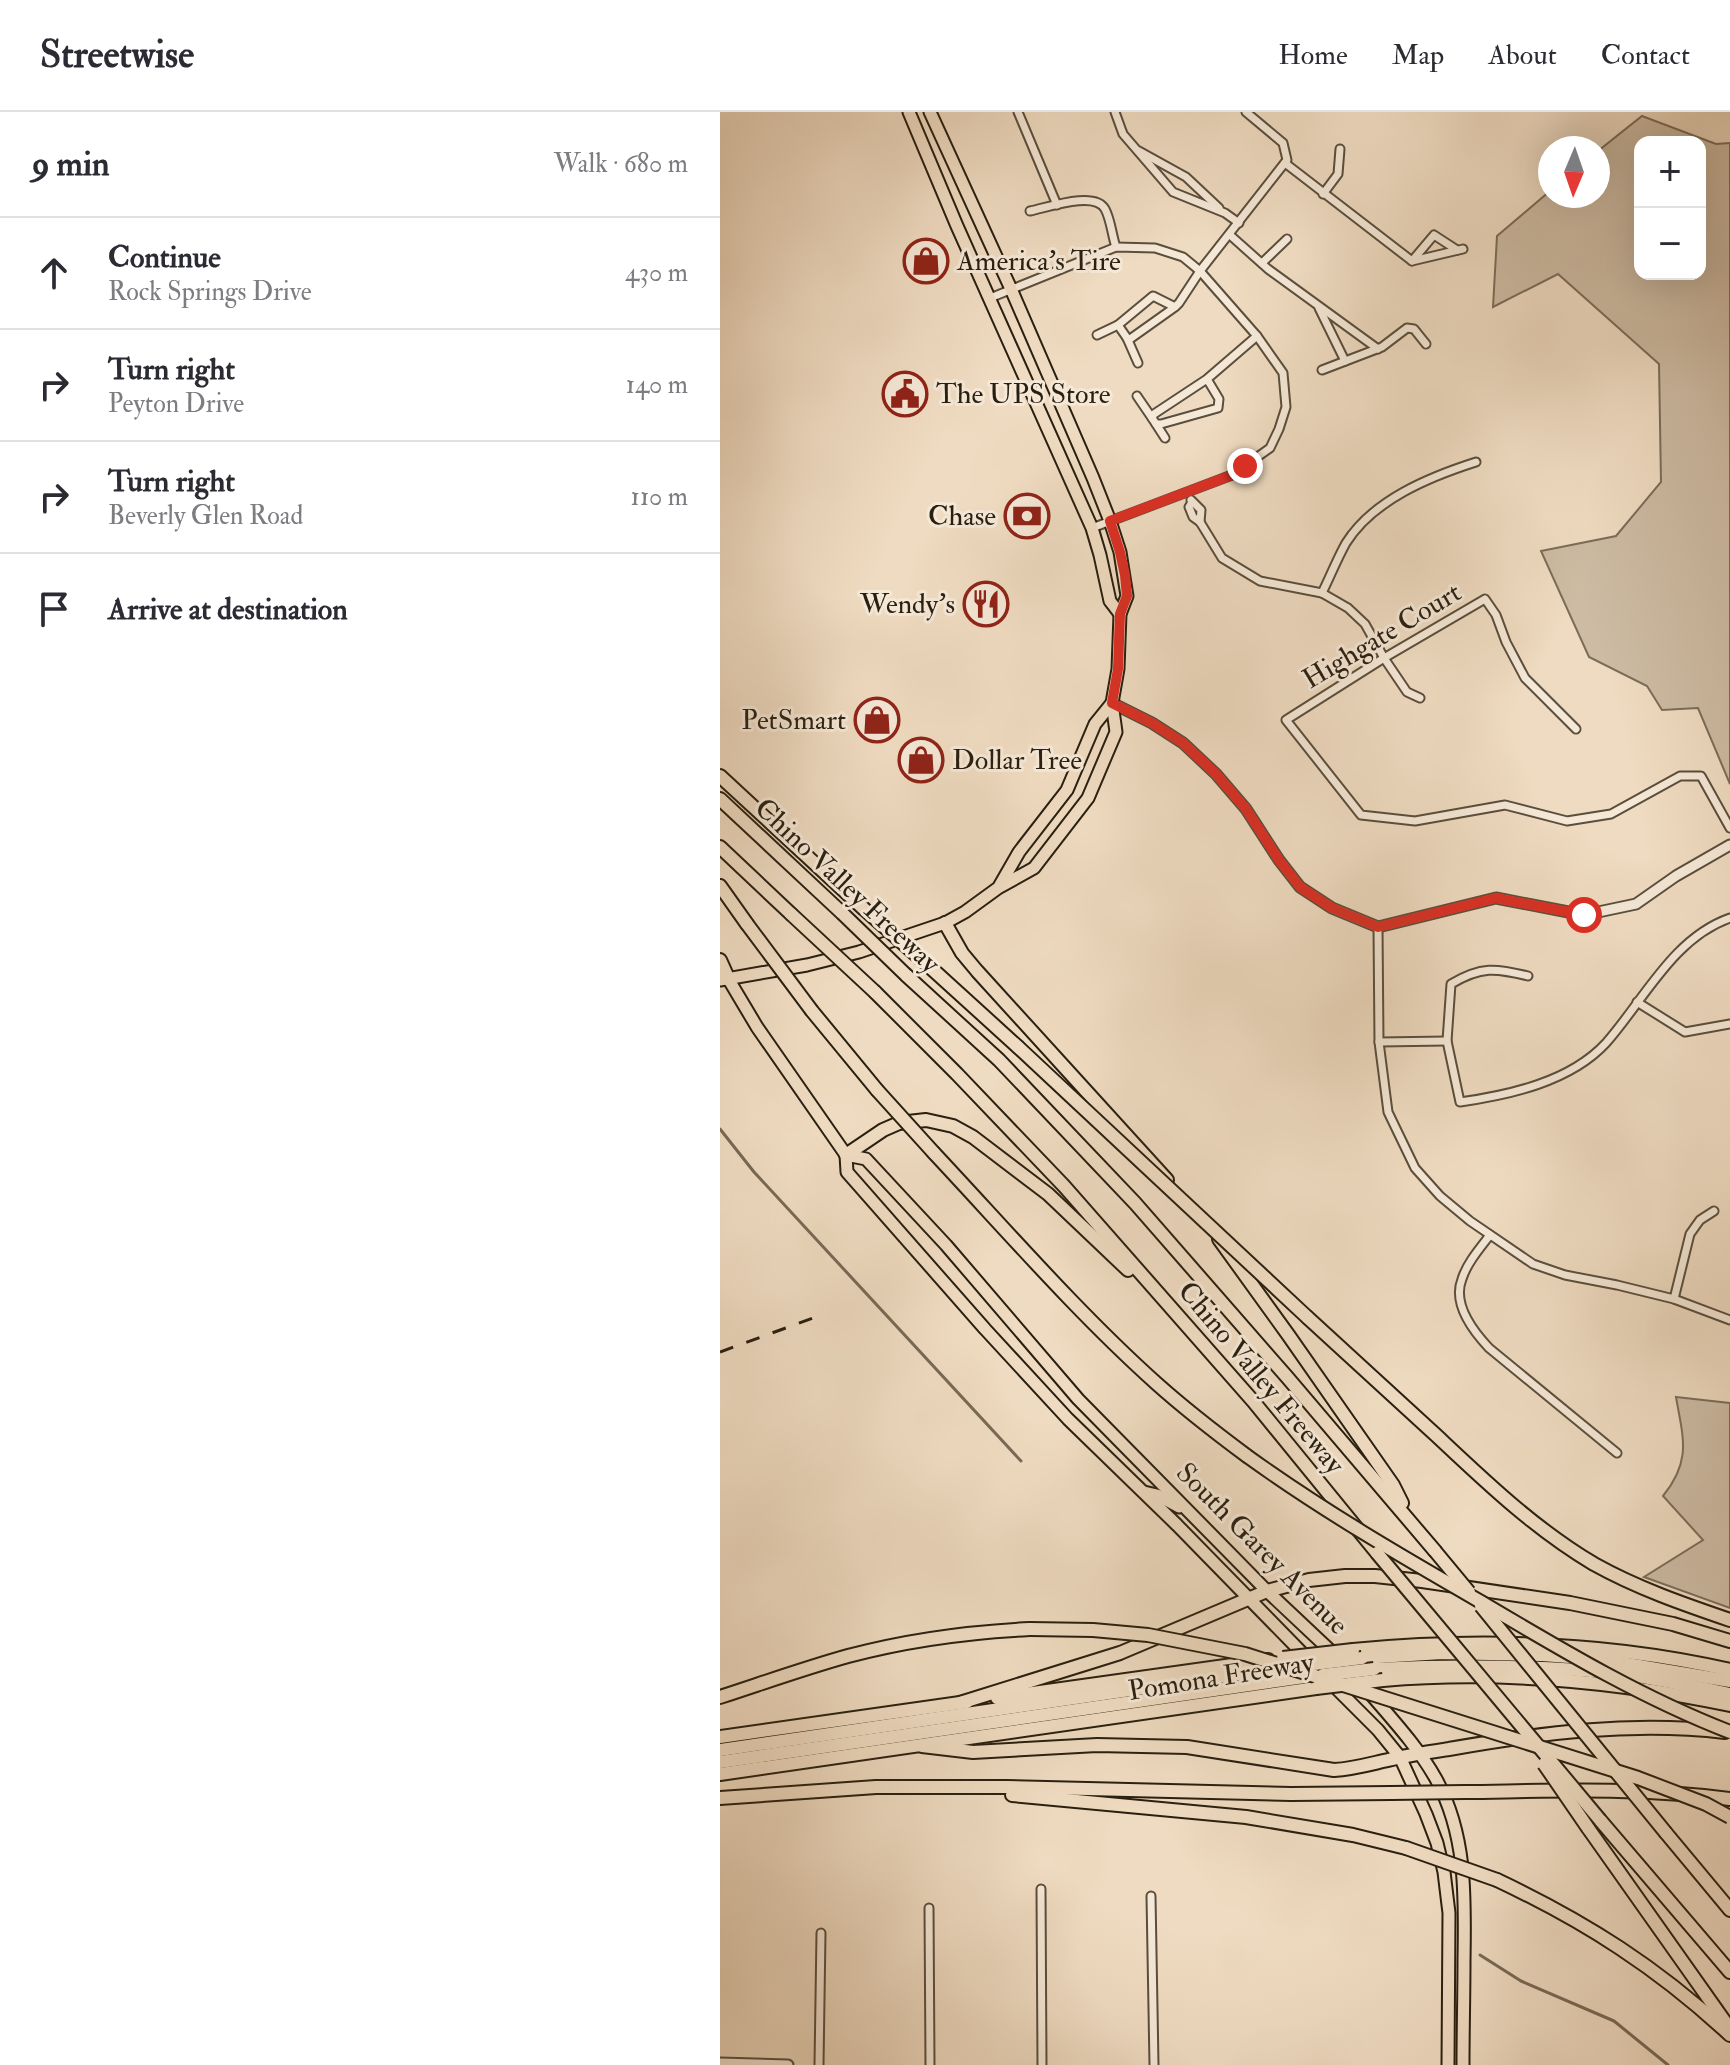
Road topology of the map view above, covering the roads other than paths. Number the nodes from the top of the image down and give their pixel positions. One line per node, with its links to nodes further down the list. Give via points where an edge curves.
1 (909, 112): 21 (main road)
2 (930, 112): 20 (main road)
3 (1018, 112): 10 (street)
4 (1115, 112): 6 (street)
5 (1246, 112): 8 (street, via 1283,143)
6 (1133, 148): 12 (street, via 1186,177); 12 (street, via 1173,192)
7 (1340, 149): 9 (street, via 1338,174)
8 (1286, 162): 9 (street); 13 (street)
9 (1323, 194): 17 (street)
10 (1057, 205): 11 (street); 16 (street, via 1085,200 1101,205)
11 (1030, 211)
12 (1225, 213): 13 (street)
13 (1239, 223): 14 (street)
14 (1230, 235): 18 (street); 19 (street)
15 (1287, 239): 18 (street)
16 (1116, 247): 19 (street, via 1155,248 1183,257); 20 (street)
17 (1412, 261): 17 (street, via 1460,249 1434,235)
18 (1262, 263): 22 (street)
19 (1200, 271): 23 (street); 26 (street)
20 (1011, 289): 21 (street); 39 (main road)
21 (990, 298): 40 (main road)
22 (1318, 306): 29 (street); 30 (street)
23 (1175, 307): 24 (street, via 1153,296); 27 (street)
24 (1118, 325): 25 (street); 27 (street)
25 (1097, 335)
26 (1257, 336): 33 (street); 38 (street, via 1283,373 1286,407 1279,429 1270,448 1232,475)
27 (1127, 338): 31 (street)
28 (1426, 344): 29 (street, via 1407,328)
29 (1378, 349): 30 (street)
30 (1345, 361): 32 (street)
31 (1138, 363)
32 (1322, 370)
33 (1207, 379): 35 (street, via 1154,414); 35 (street, via 1219,399 1218,408 1161,424)
34 (1137, 396): 35 (street)
35 (1154, 421): 36 (street)
36 (1165, 438)
37 (1476, 462): 41 (street, via 1408,489 1380,509 1346,544)
38 (1186, 491): 39 (street); 41 (street, via 1193,517 1222,558 1260,581)
39 (1110, 521): 40 (street); 42 (main road, via 1125,575 1127,596)
40 (1092, 528): 42 (main road, via 1110,601)
41 (1322, 593): 43 (street, via 1365,624)
42 (1120, 614): 45 (main road)
43 (1384, 658): 44 (street, via 1407,692); 46 (street, Highgate Court, via 1485,599 1525,678); 49 (street, Highgate Court, via 1286,720 1361,815 1415,821 1505,805 1567,821 1611,814 1680,776 1701,776)
44 (1420, 698)
45 (1112, 703): 53 (main road, via 1095,724 1067,790); 53 (main road, via 1116,732 1088,798 1034,868); 56 (street, via 1183,743 1216,774 1300,887 1332,908)
46 (1576, 729)
47 (720, 776): 76 (highway, bridge, via 1509,1503 1550,1536 1630,1583)
48 (720, 799): 73 (highway, Chino Valley Freeway, bridge, via 999,1060 1090,1154)
49 (1730, 828)
50 (1730, 845): 56 (street, via 1636,904 1584,915 1496,898)
51 (720, 847): 68 (highway, Chino Valley Freeway, bridge, via 957,1074)
52 (720, 886): 87 (highway, bridge, via 877,1090 1080,1309 1176,1401 1340,1519 1560,1649)
53 (998, 888): 55 (main road)
54 (1730, 918): 60 (street, via 1677,953)
55 (945, 923): 59 (main road, via 859,952); 73 (highway, via 977,971 1217,1237 1393,1485)
56 (1378, 927): 63 (street)
57 (720, 960): 59 (highway)
58 (1528, 976): 62 (street, via 1498,968 1451,984)
59 (724, 980): 64 (main road, South Garey Avenue)
60 (1637, 1002): 61 (street, via 1685,1032); 62 (street, via 1604,1046 1575,1068 1530,1089 1488,1098 1460,1102)
61 (1730, 1024)
62 (1447, 1041): 63 (street)
63 (1379, 1042): 66 (street, via 1388,1112 1415,1168 1440,1196)
64 (846, 1155): 68 (highway, via 907,1121 953,1126 1048,1194); 71 (main road, South Garey Avenue, via 847,1172 945,1285); 72 (main road, South Garey Avenue, via 866,1159 1078,1399)
65 (1714, 1211): 67 (street, via 1690,1234)
66 (1490, 1235): 67 (street, via 1533,1264); 70 (street, via 1461,1280 1460,1301 1471,1328)
67 (1674, 1299): 69 (street)
68 (1166, 1303): 86 (highway, Chino Valley Freeway, bridge)
69 (1730, 1320)
70 (1617, 1453)
71 (1142, 1492): 72 (main road, via 1157,1495); 75 (main road, South Garey Avenue)
72 (1196, 1519): 74 (main road, South Garey Avenue)
73 (1415, 1525): 101 (highway, Chino Valley Freeway, bridge)
74 (1267, 1591): 75 (highway); 77 (highway, via 1329,1577 1391,1578 1570,1603); 91 (main road, South Garey Avenue, via 1345,1666)
75 (1248, 1599): 84 (highway, via 1120,1653); 92 (main road, South Garey Avenue)
76 (1730, 1620)
77 (1730, 1641)
78 (1358, 1654): 79 (highway, Pomona Freeway, bridge); 80 (highway, Pomona Freeway, via 1435,1644 1544,1645); 81 (highway, via 1556,1656)
79 (1288, 1662): 84 (highway, Pomona Freeway); 90 (highway)
80 (1730, 1670)
81 (1730, 1681)
82 (1730, 1694): 93 (highway, bridge, via 1623,1675 1544,1668 1374,1669)
83 (720, 1697): 98 (highway, bridge, via 852,1655 954,1635 1030,1629 1148,1635 1286,1665 1638,1778)
84 (960, 1703): 88 (highway, Pomona Freeway)
85 (1730, 1705): 89 (highway, Pomona Freeway, bridge, via 1564,1680 1383,1680)
86 (1522, 1727): 104 (highway, Chino Valley Freeway, bridge); 105 (highway, bridge)
87 (1730, 1732): 91 (highway, via 1604,1728)
88 (720, 1737)
89 (922, 1746): 92 (highway, via 973,1752 1164,1745 1334,1770); 94 (highway, Pomona Freeway)
90 (720, 1750)
91 (1420, 1754): 92 (highway); 114 (main road, South Garey Avenue, via 1449,1809 1460,1851)
92 (1400, 1757): 113 (main road, South Garey Avenue, via 1437,1843 1447,1894)
93 (720, 1762)
94 (720, 1774)
95 (921, 1787): 96 (highway); 97 (highway, bridge, via 1255,1794 1609,1790); 106 (highway, bridge, via 1246,1817 1406,1848 1497,1880 1575,1919 1649,1966)
96 (720, 1798)
97 (1730, 1799)
98 (1730, 1817)
99 (1041, 1889): 111 (street)
100 (1151, 1896): 112 (street)
101 (1728, 1907)
102 (929, 1908): 110 (street)
103 (821, 1933): 109 (street)
104 (1730, 1972)
105 (1730, 2029)
106 (1730, 2035)
107 (720, 2063): 108 (street)
108 (788, 2065)
109 (819, 2065)
110 (930, 2065)
111 (1042, 2065)
112 (1154, 2065)
113 (1448, 2065)
114 (1463, 2065)

